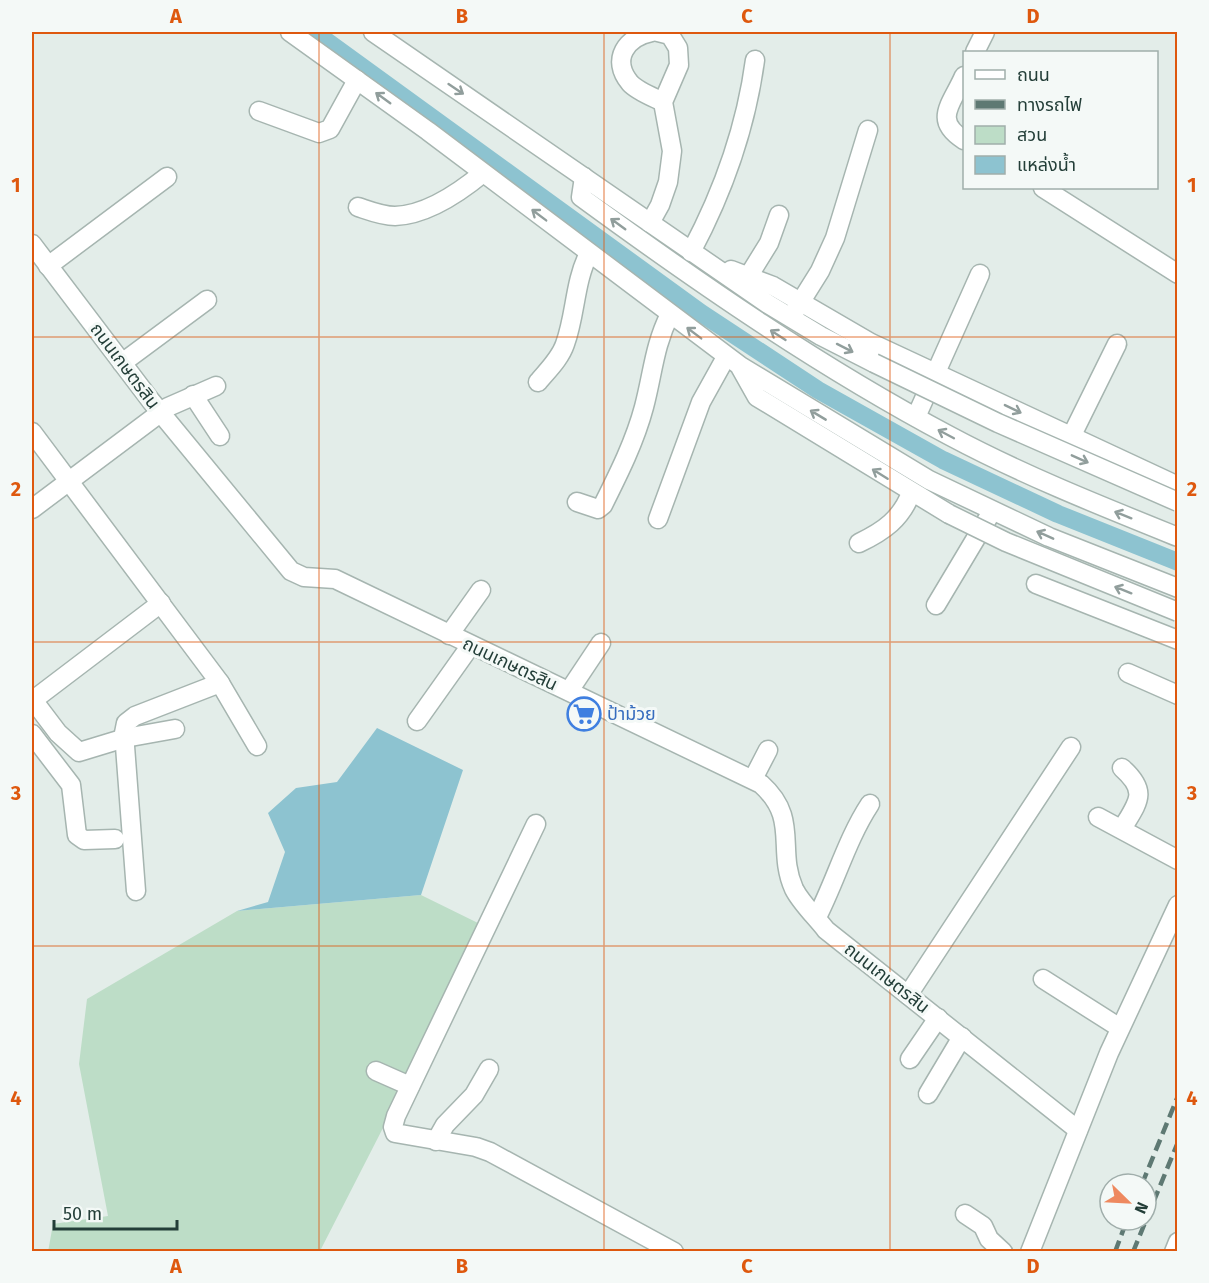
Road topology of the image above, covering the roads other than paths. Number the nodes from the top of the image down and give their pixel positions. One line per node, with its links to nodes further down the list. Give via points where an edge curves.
1 (290, 32): 9 (street)
2 (373, 32): 16 (street, one-way to 16)
3 (652, 32): 10 (street, via 630,41 621,52 621,66 631,83)
4 (658, 32): 10 (street, via 670,35 678,48 679,65)
5 (985, 32): 6 (street)
6 (976, 51)
7 (755, 60): 22 (street, via 749,101 736,143 713,209)
8 (963, 78): 13 (street, via 945,119 947,128)
9 (357, 80): 11 (street, via 330,129 319,133); 14 (street, one-way to 9)
10 (663, 102): 20 (street, via 672,151 668,182)
11 (259, 111)
12 (868, 130): 29 (street, via 835,238)
13 (963, 139)
14 (483, 173): 18 (street, via 449,197 414,213 380,215); 23 (street, one-way to 14)
15 (167, 177): 24 (street)
16 (584, 177): 20 (street); 40 (street, one-way to 16, via 801,350 637,238 581,197)
17 (1045, 189): 26 (street)
18 (358, 207)
19 (779, 215): 27 (street, via 769,243)
20 (650, 223): 22 (street)
21 (32, 244): 24 (street, ถนนเกษตรสิน)
22 (691, 252): 27 (street)
23 (590, 253): 30 (street); 36 (street, via 577,282 566,343)
24 (48, 266): 34 (street, ถนนเกษตรสิน)
25 (980, 274): 35 (street)
26 (1178, 274)
27 (745, 282): 29 (street, via 772,286); 31 (street)
28 (207, 300): 34 (street)
29 (801, 302): 31 (street); 35 (street)
30 (669, 314): 33 (street, one-way to 30); 47 (street, via 657,341 639,425 619,473 603,505 598,508)
31 (790, 319): 48 (street, one-way to 48, bridge, via 998,423)
32 (1117, 344): 43 (street)
33 (733, 361): 46 (street, one-way to 33, via 757,397); 50 (street, one-way to 33, via 921,476); 51 (street, via 701,402)
34 (122, 363): 39 (street, ถนนเกษตรสิน)
35 (935, 374): 40 (street); 43 (street, one-way to 43)
36 (538, 382)
37 (216, 386): 38 (street)
38 (194, 395): 39 (street); 42 (street)
39 (161, 414): 44 (street); 61 (street, ถนนเกษตรสิน, via 291,571 304,577 335,579)
40 (916, 417): 53 (street, one-way to 40, via 1066,492)
41 (32, 432): 44 (street)
42 (220, 436)
43 (1071, 437): 45 (street)
44 (69, 482): 49 (street); 58 (street)
45 (1178, 486)
46 (911, 493): 52 (street, bridge); 54 (street, via 896,521)
47 (577, 502)
48 (1178, 502)
49 (32, 509)
50 (992, 512): 52 (street); 56 (street, one-way to 50)
51 (658, 519)
52 (982, 530): 59 (street); 60 (street, one-way to 52, bridge)
53 (1178, 537)
54 (859, 543)
55 (1036, 584): 62 (street)
56 (1178, 588)
57 (481, 590): 61 (street)
58 (160, 603): 66 (street); 69 (street)
59 (936, 605)
60 (1178, 612)
61 (449, 635): 64 (street, ถนนเกษตรสิน)
62 (1178, 640)
63 (601, 643): 67 (street)
64 (471, 645): 67 (street, ถนนเกษตรสิน); 70 (street)
65 (1128, 672): 68 (street)
66 (220, 683): 73 (street, via 135,716 126,723); 74 (street)
67 (569, 691): 78 (street, ถนนเกษตรสิน)
68 (1178, 696)
69 (32, 701): 73 (street, via 79,752)
70 (417, 721)
71 (175, 729): 73 (street)
72 (32, 734): 83 (street, via 71,785 77,835 84,840)
73 (125, 738): 85 (street)
74 (257, 746)
75 (1071, 747): 89 (street)
76 (768, 750): 78 (street)
77 (1122, 768): 82 (street, via 1136,780 1139,789 1136,805)
78 (753, 778): 87 (street, ถนนเกษตรสิน, via 770,792 786,821 792,882)
79 (870, 804): 87 (street)
80 (1098, 817): 82 (street)
81 (536, 824): 96 (street)
82 (1122, 829): 84 (street)
83 (115, 839)
84 (1178, 860)
85 (136, 891)
86 (1178, 904): 91 (street)
87 (817, 917): 89 (street, ถนนเกษตรสิน, via 826,930)
88 (1043, 979): 91 (street)
89 (908, 995): 90 (street, ถนนเกษตรสิน)
90 (938, 1018): 92 (street, ถนนเกษตรสิน); 93 (street)
91 (1120, 1028): 98 (street)
92 (962, 1037): 97 (street); 98 (street, ถนนเกษตรสิน)
93 (910, 1059)
94 (489, 1069): 99 (street, via 474,1095 445,1125)
95 (376, 1071): 96 (street)
96 (410, 1086): 99 (street, via 396,1116 395,1133)
97 (928, 1094)
98 (1078, 1130): 104 (street)
99 (436, 1141): 102 (street, via 490,1152)
100 (965, 1214): 103 (street, via 983,1226 989,1239)
101 (1178, 1242): 105 (street)
102 (674, 1251)
103 (1003, 1251)
104 (1030, 1251)
105 (1174, 1251)

